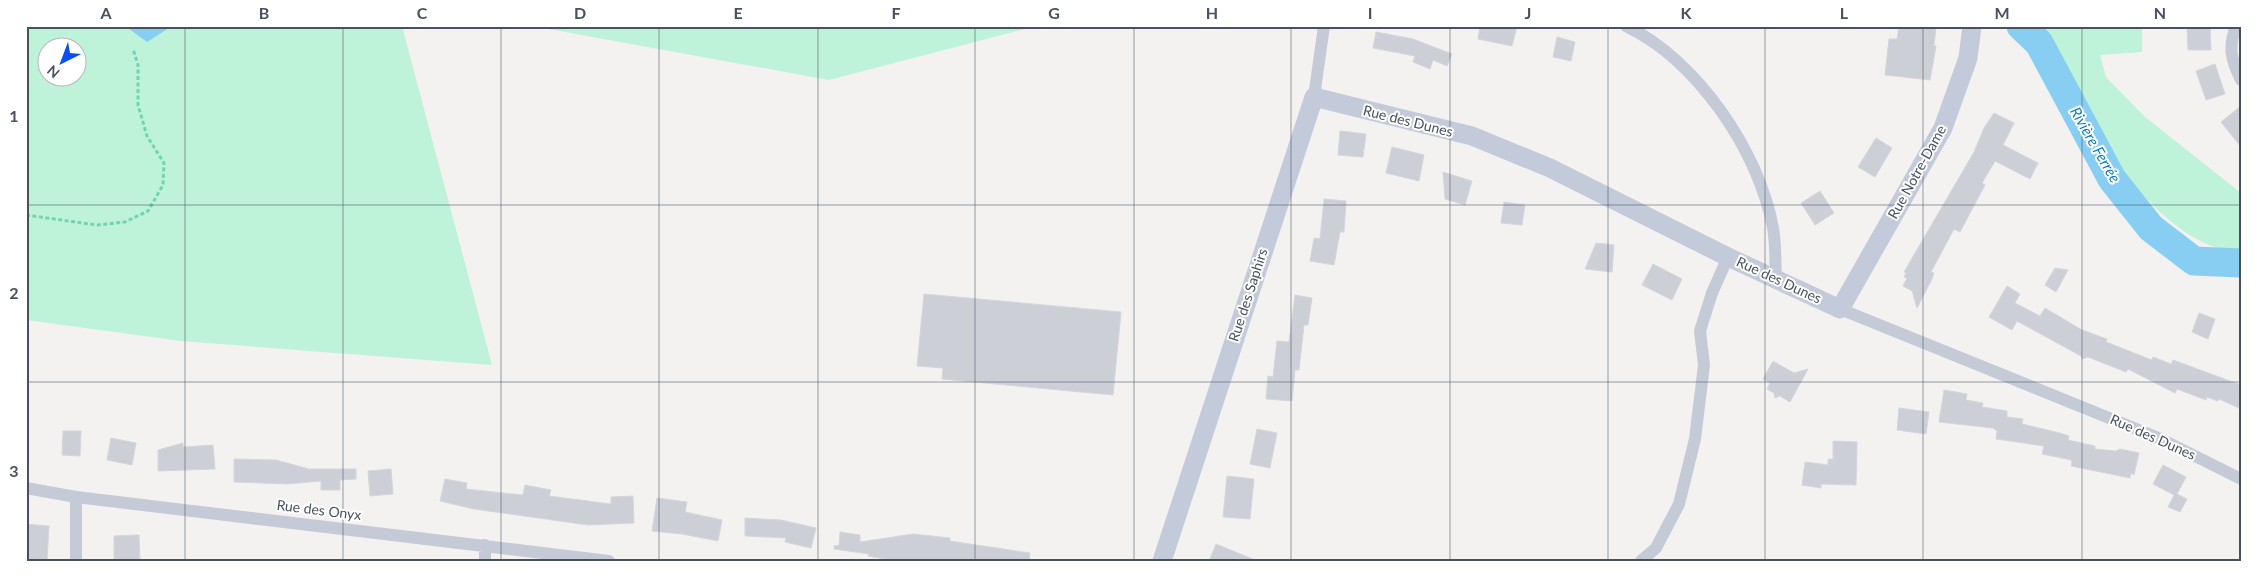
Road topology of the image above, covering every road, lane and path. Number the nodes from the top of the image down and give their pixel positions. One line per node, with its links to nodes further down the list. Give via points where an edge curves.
1 (1324, 26): 7 (street, Rue des Saphirs)
2 (1626, 26): 10 (street, via 1648,37 1702,85 1741,142 1764,194 1773,229)
3 (1972, 26): 11 (street, Rue Notre-Dame, via 1968,58 1943,128)
4 (2236, 26): 6 (street, via 2232,37 2232,61)
5 (133, 49): 8 (path, via 138,65 138,105 147,136 164,163 163,185 148,211 125,222 97,225)
6 (2241, 80)
7 (1314, 97): 9 (street, Rue des Dunes, via 1472,136 1550,168); 19 (street, Rue des Saphirs)
8 (26, 215)
9 (1728, 257): 10 (street, Rue des Dunes); 20 (street, via 1700,331 1704,365 1695,439 1679,504 1656,548)
10 (1776, 278): 11 (street, Rue des Dunes)
11 (1840, 309): 12 (street, Rue des Dunes, via 2160,439)
12 (2241, 479)
13 (26, 488): 14 (street, Rue des Onyx)
14 (76, 497): 15 (street, Rue des Onyx); 16 (street)
15 (485, 545): 17 (street); 18 (street, Rue des Onyx)
16 (76, 561)
17 (485, 561)
18 (608, 561)
19 (1162, 561)
20 (1641, 561)

